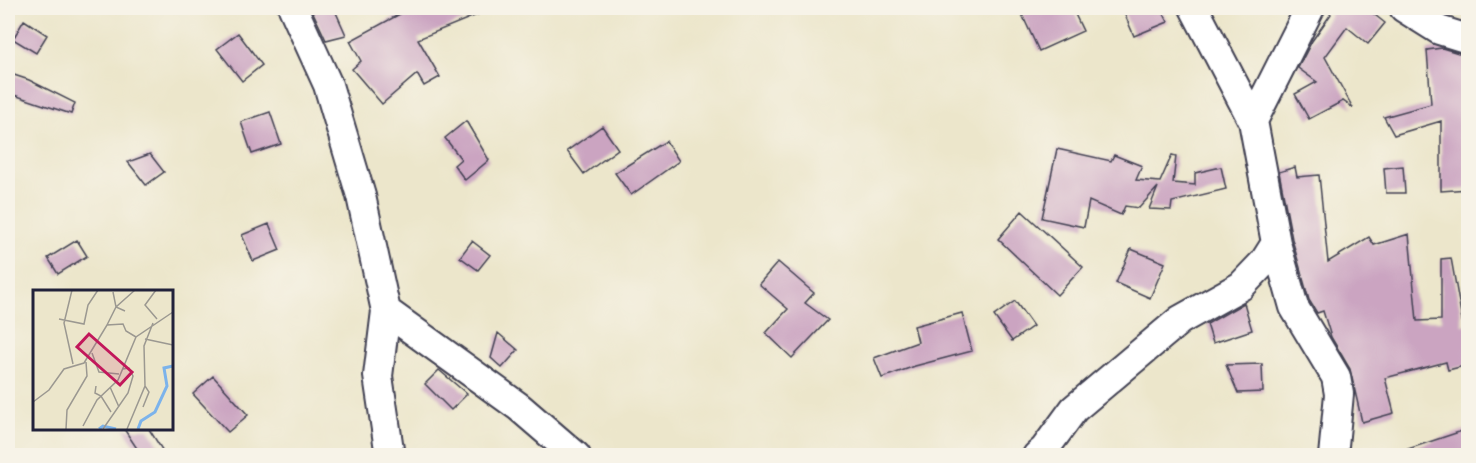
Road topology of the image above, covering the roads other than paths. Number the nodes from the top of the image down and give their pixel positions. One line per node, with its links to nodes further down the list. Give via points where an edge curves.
1 (293, 8): 8 (street, via 328,85 361,196)
2 (1194, 8): 6 (street)
3 (1310, 8): 6 (street)
4 (1404, 8): 5 (street, via 1439,30)
5 (1468, 39)
6 (1253, 121): 7 (street)
7 (1276, 243): 11 (street, via 1241,286 1180,320 1074,409); 12 (street, via 1294,307 1336,377 1339,394)
8 (386, 311): 9 (street, via 378,376); 10 (street, via 491,386)
9 (390, 456)
10 (576, 456)
11 (1037, 456)
12 (1333, 456)

